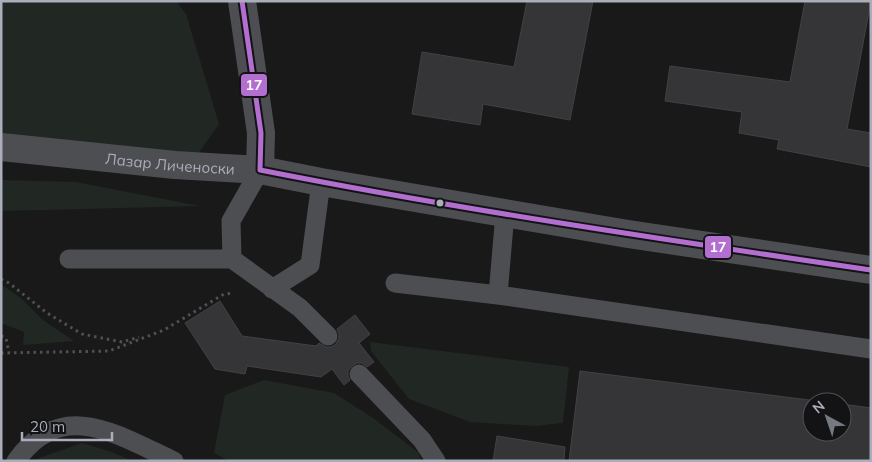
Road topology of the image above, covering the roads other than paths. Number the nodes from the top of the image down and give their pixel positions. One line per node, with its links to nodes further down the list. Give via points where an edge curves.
1 (242, 1): 3 (street, via 261,133)
2 (1, 147): 3 (street, Лазар Личеноски, via 175,165)
3 (260, 170): 4 (street, Лазар Личеноски); 7 (lane, via 231,221)
4 (321, 182): 5 (street, Лазар Личеноски); 10 (lane, via 310,265)
5 (505, 213): 8 (street, Лазар Личеноски); 11 (lane)
6 (69, 259): 7 (lane)
7 (232, 259): 10 (lane)
8 (871, 270)
9 (395, 283): 11 (lane)
10 (272, 289): 12 (lane, via 300,308)
11 (498, 294): 13 (lane)
12 (328, 336)
13 (871, 349)
14 (359, 374): 17 (lane, via 422,440)
15 (16, 461): 16 (lane, via 25,448 40,436 59,427 77,425 116,434)
16 (174, 461)
17 (436, 461)

